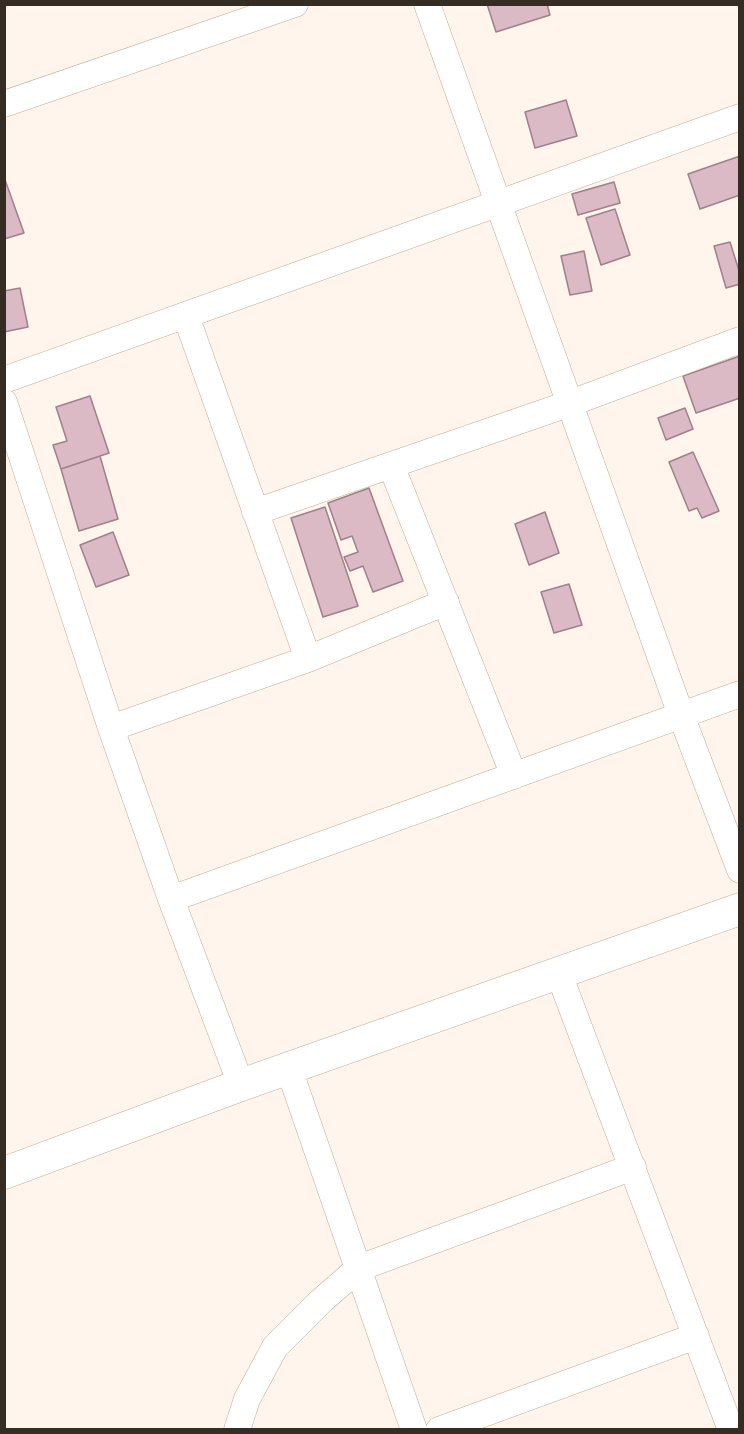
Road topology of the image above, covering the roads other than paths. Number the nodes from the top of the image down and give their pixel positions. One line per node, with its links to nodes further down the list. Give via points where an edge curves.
1 (295, 4): 3 (street)
2 (427, 4): 5 (street)
3 (4, 104)
4 (740, 117): 5 (street)
5 (499, 204): 6 (street); 10 (street)
6 (186, 315): 8 (street); 12 (street)
7 (740, 340): 10 (street)
8 (4, 380)
9 (4, 402): 17 (street)
10 (571, 403): 11 (street); 16 (street)
11 (391, 465): 12 (street); 13 (street)
12 (255, 512): 14 (street)
13 (446, 602): 14 (street); 18 (street)
14 (308, 658): 17 (street)
15 (740, 694): 16 (street)
16 (681, 715): 18 (street); 19 (street)
17 (111, 728): 20 (street)
18 (514, 776): 20 (street)
19 (740, 870)
20 (171, 899): 24 (street)
21 (740, 909): 22 (street)
22 (560, 974): 23 (street); 25 (street)
23 (289, 1069): 24 (street); 27 (street)
24 (241, 1085): 26 (street)
25 (633, 1167): 27 (street); 28 (street)
26 (4, 1173)
27 (359, 1268): 29 (street, via 275,1347 247,1399); 30 (street)
28 (696, 1336): 31 (street); 32 (street)
29 (237, 1430)
30 (414, 1430)
31 (439, 1430)
32 (731, 1430)

